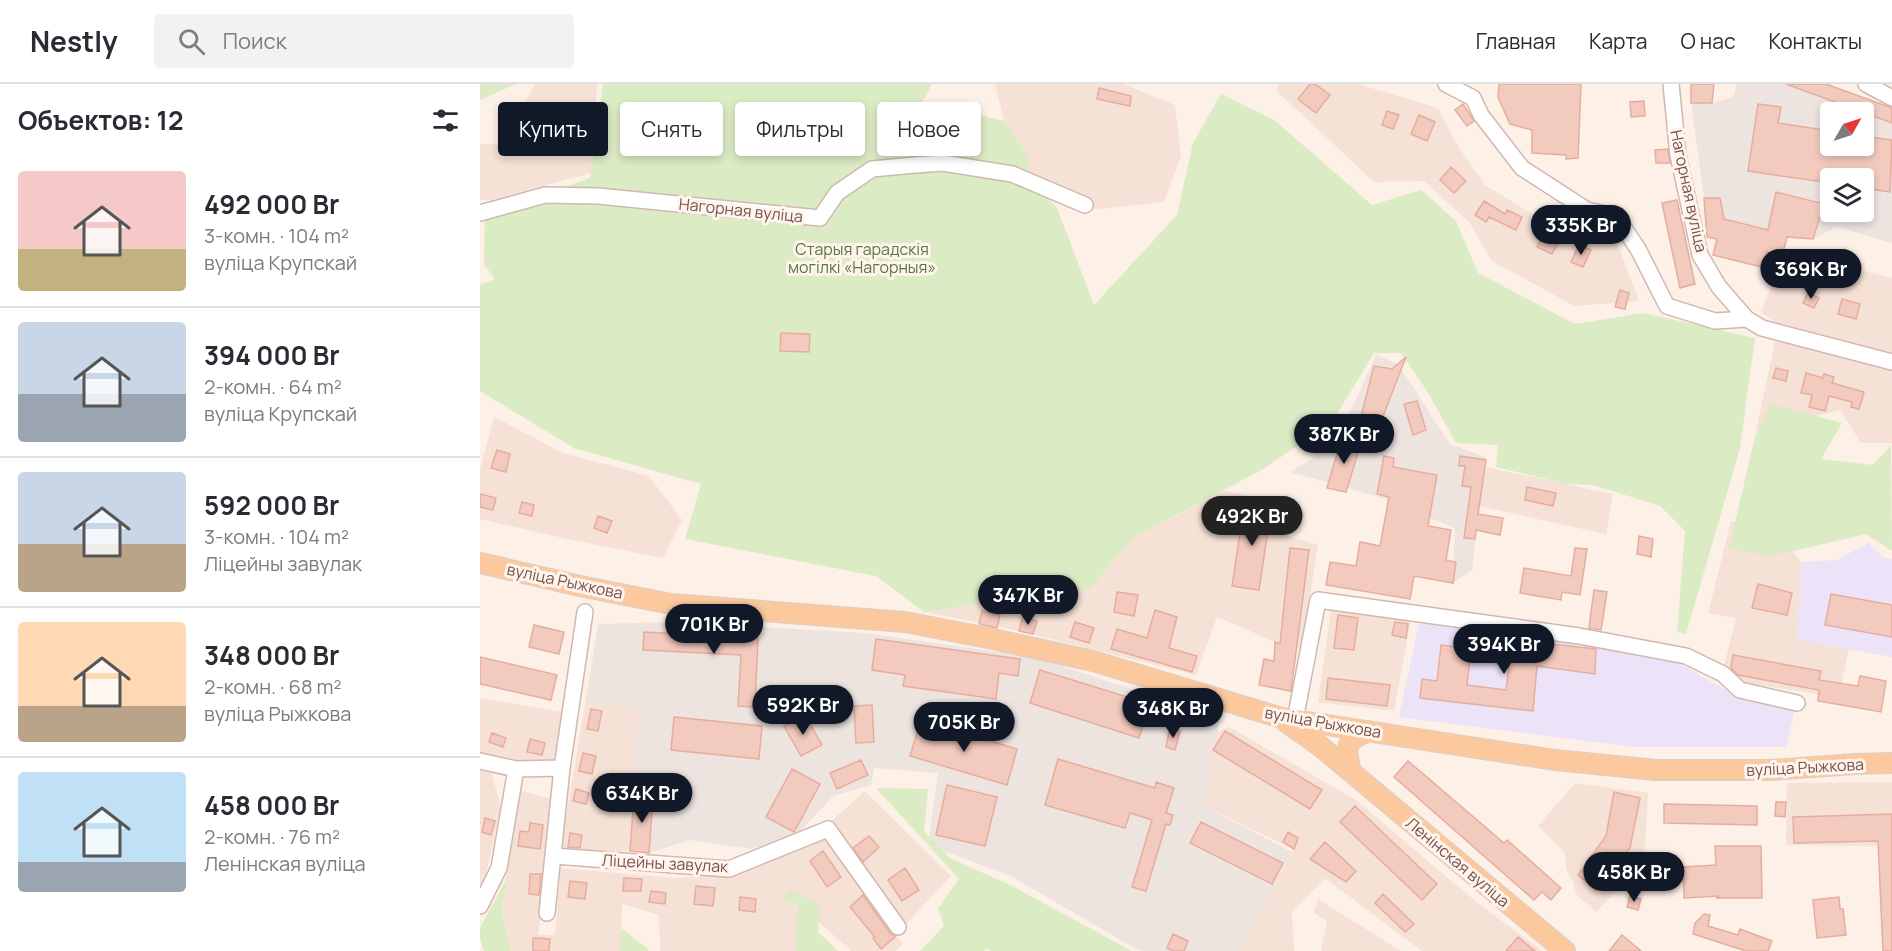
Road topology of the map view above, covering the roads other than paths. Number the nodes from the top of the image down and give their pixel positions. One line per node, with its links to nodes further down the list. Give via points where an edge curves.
1 (1446, 84): 7 (street, Нагорная вуліца, via 1473,98 1481,115 1522,168 1587,210 1620,222 1667,306 1716,321)
2 (1671, 84): 7 (street, Нагорная вуліца, via 1678,155 1700,255 1719,287)
3 (1866, 84): 4 (street)
4 (1892, 98)
5 (1084, 205): 6 (street, Нагорная вуліца, via 1012,174 943,163 872,169 837,193 820,218 555,195)
6 (480, 213)
7 (1747, 319): 8 (street, Нагорная вуліца, via 1762,328)
8 (1892, 362)
9 (480, 563): 12 (main road, вуліца Рыжкова, via 671,604 905,622 988,638 1093,661)
10 (585, 612): 16 (street)
11 (1797, 704): 12 (street, via 1740,690 1723,674 1686,656 1579,636 1318,600)
12 (1288, 719): 13 (main road, вуліца Рыжкова); 18 (main road, Ленінская вуліца)
13 (1369, 731): 15 (main road, вуліца Рыжкова, via 1555,760 1656,770 1771,770); 18 (main road, via 1350,741 1346,751)
14 (480, 761): 17 (street)
15 (1892, 763)
16 (562, 768): 17 (street); 19 (street)
17 (516, 769): 20 (street, via 500,868)
18 (1351, 772): 23 (main road, Ленінская вуліца)
19 (554, 856): 21 (street); 22 (street, Ліцейны завулак, via 729,869 828,829)
20 (480, 906)
21 (547, 913)
22 (898, 927)
23 (1565, 951)

